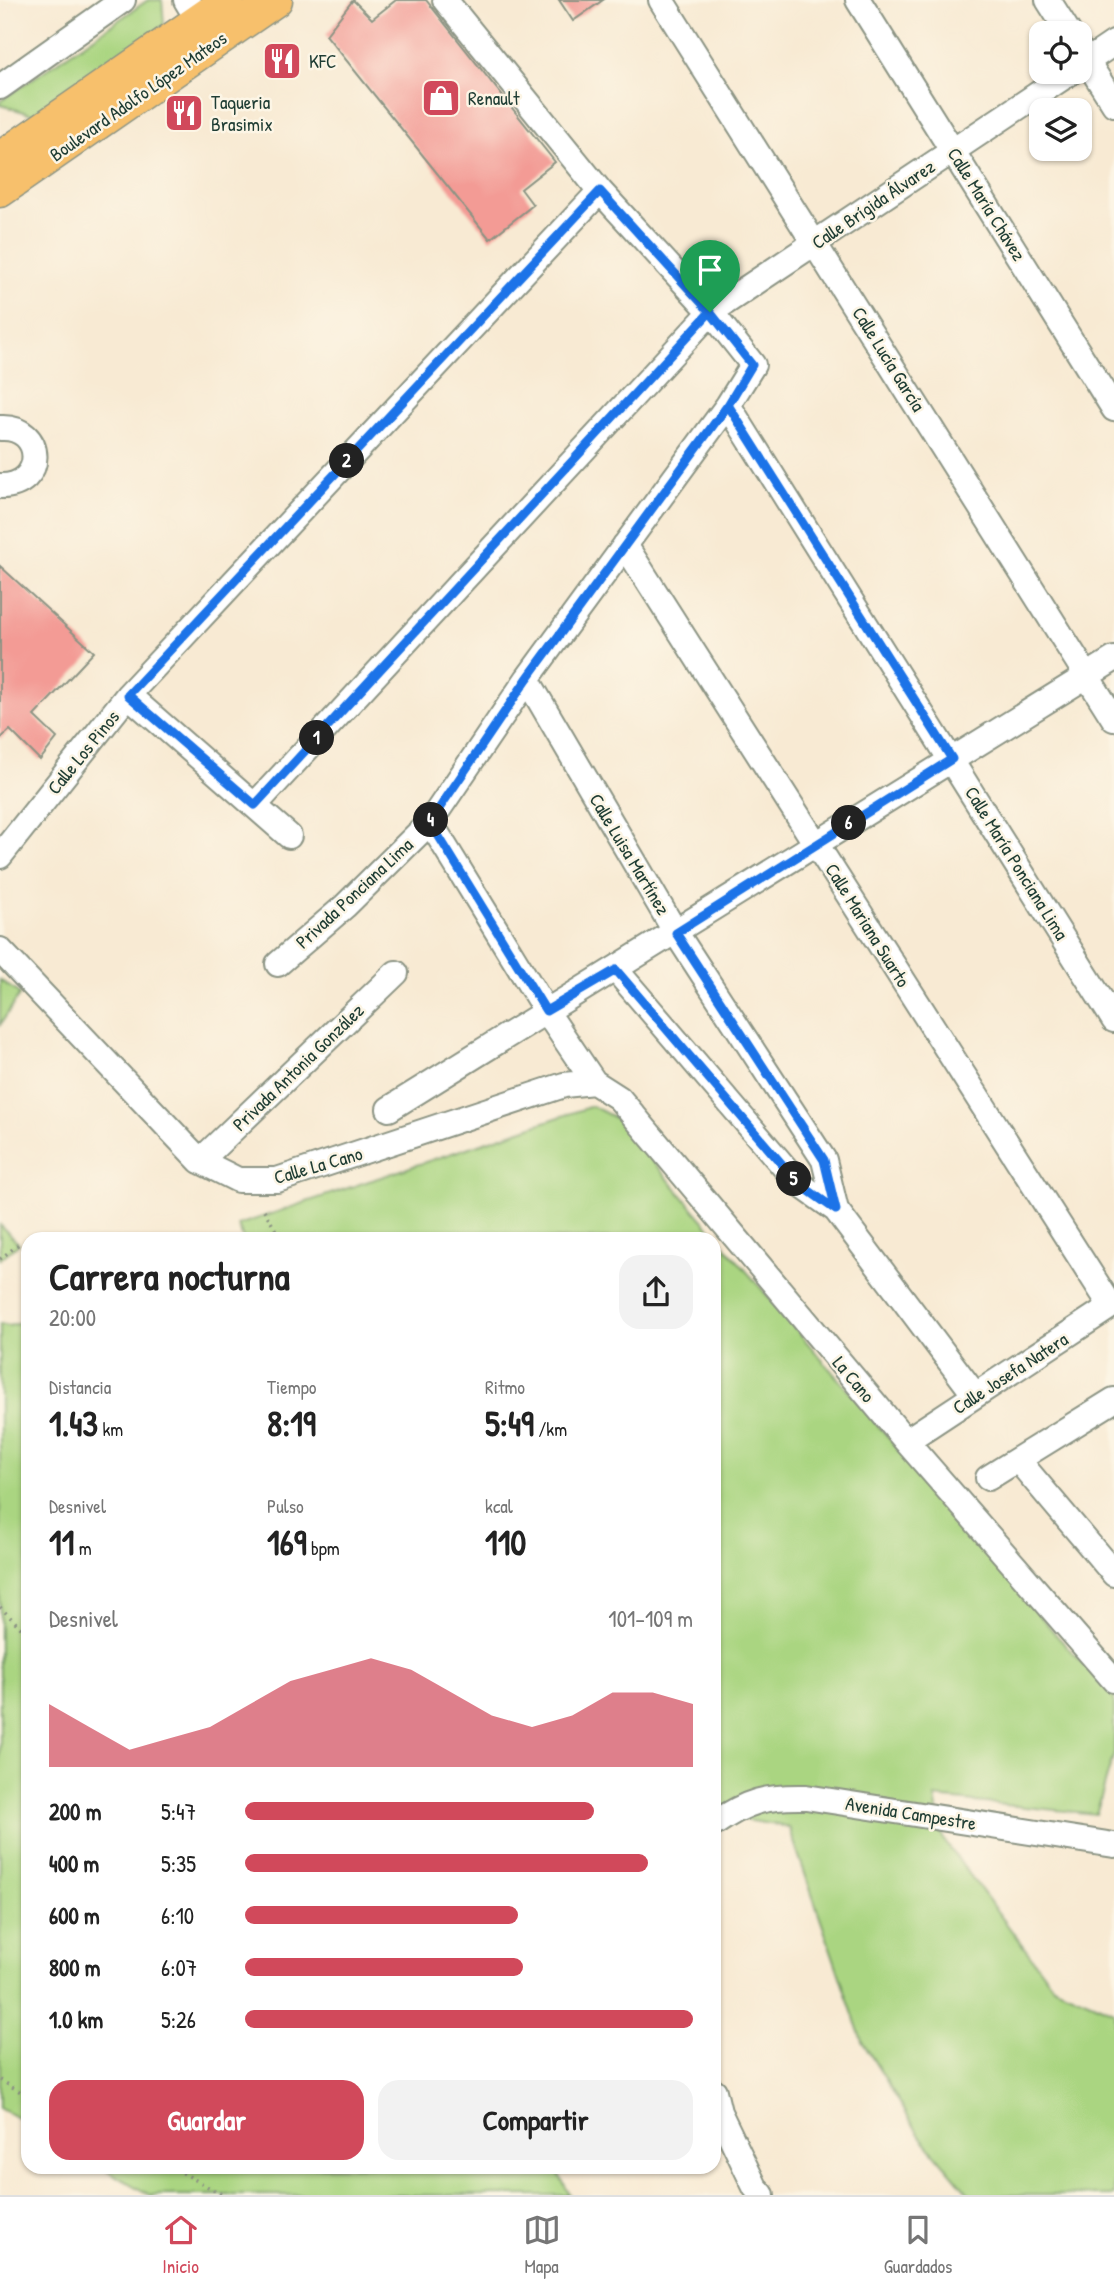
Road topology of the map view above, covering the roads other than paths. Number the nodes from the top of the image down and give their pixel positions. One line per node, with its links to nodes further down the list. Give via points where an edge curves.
1 (123, 0): 14 (street)
2 (228, 0): 8 (main road, Boulevard Adolfo López Mateos)
3 (276, 0): 17 (main road, Boulevard Adolfo López Mateos)
4 (445, 0): 18 (street)
5 (662, 0): 19 (street, Calle Lucía García)
6 (858, 0): 16 (street, Calle María Chávez)
7 (1048, 0): 9 (street)
8 (192, 10): 17 (main road, Boulevard Adolfo López Mateos)
9 (1061, 21)
10 (1114, 43): 11 (street, Calle Brígida Álvarez)
11 (1092, 55)
12 (1092, 77): 15 (street)
13 (1048, 84): 16 (street, Calle Brígida Álvarez)
14 (0, 88)
15 (1114, 103)
16 (954, 150): 19 (street, Calle Brígida Álvarez); 22 (street, Calle María Chávez)
17 (3, 169)
18 (600, 191): 20 (street); 29 (street, Calle Los Pinos)
19 (816, 242): 20 (street, Calle Brígida Álvarez); 27 (street, Calle Lucía García)
20 (710, 312): 21 (street, via 752,365); 32 (street, Calle Brígida Álvarez)
21 (728, 405): 25 (street, Privada Ponciana Lima); 31 (street, Calle María Ponciana Lima)
22 (1114, 409)
23 (0, 428): 24 (street, via 18,430 35,453 30,473 22,481)
24 (0, 486)
25 (625, 545): 28 (street, Privada Ponciana Lima); 35 (street, Calle Mariana Suarto)
26 (1114, 659): 27 (street)
27 (1086, 675): 30 (street, Calle Lucía García); 31 (street)
28 (527, 679): 33 (street, Privada Ponciana Lima); 37 (street, Calle Luisa Martínez)
29 (128, 695): 32 (street); 36 (street, Calle Los Pinos)
30 (1114, 719)
31 (952, 759): 35 (street); 43 (street, Calle María Ponciana Lima)
32 (255, 805): 34 (street)
33 (430, 822): 39 (street, Privada Ponciana Lima); 42 (street)
34 (289, 836)
35 (816, 843): 37 (street); 48 (street, Calle Mariana Suarto)
36 (0, 856)
37 (676, 933): 40 (street); 47 (street, Calle Luisa Martínez, via 824,1160)
38 (0, 950): 46 (street, Calle La Cano)
39 (278, 964)
40 (616, 970): 42 (street); 47 (street, Calle Luisa Martínez, via 798,1183)
41 (396, 973): 46 (street, Privada Antonia González)
42 (546, 1011): 44 (street); 45 (street)
43 (1114, 1020)
44 (594, 1082): 46 (street, Calle La Cano, via 564,1085 277,1180 238,1180); 51 (street, La Cano, via 619,1098)
45 (389, 1109)
46 (200, 1161)
47 (836, 1210): 49 (street, Calle Luisa Martínez)
48 (1112, 1305): 49 (street, Calle Josefa Natera)
49 (975, 1395): 51 (street, Calle Josefa Natera)
50 (1114, 1400): 52 (street)
51 (906, 1441): 55 (street, La Cano)
52 (1018, 1460): 53 (street); 54 (street)
53 (988, 1478)
54 (1114, 1574)
55 (1114, 1680)
56 (721, 1819): 57 (street, Avenida Campestre, via 740,1806 772,1796 806,1797)
57 (1114, 1845)
58 (721, 2116): 59 (street)
59 (762, 2195)

